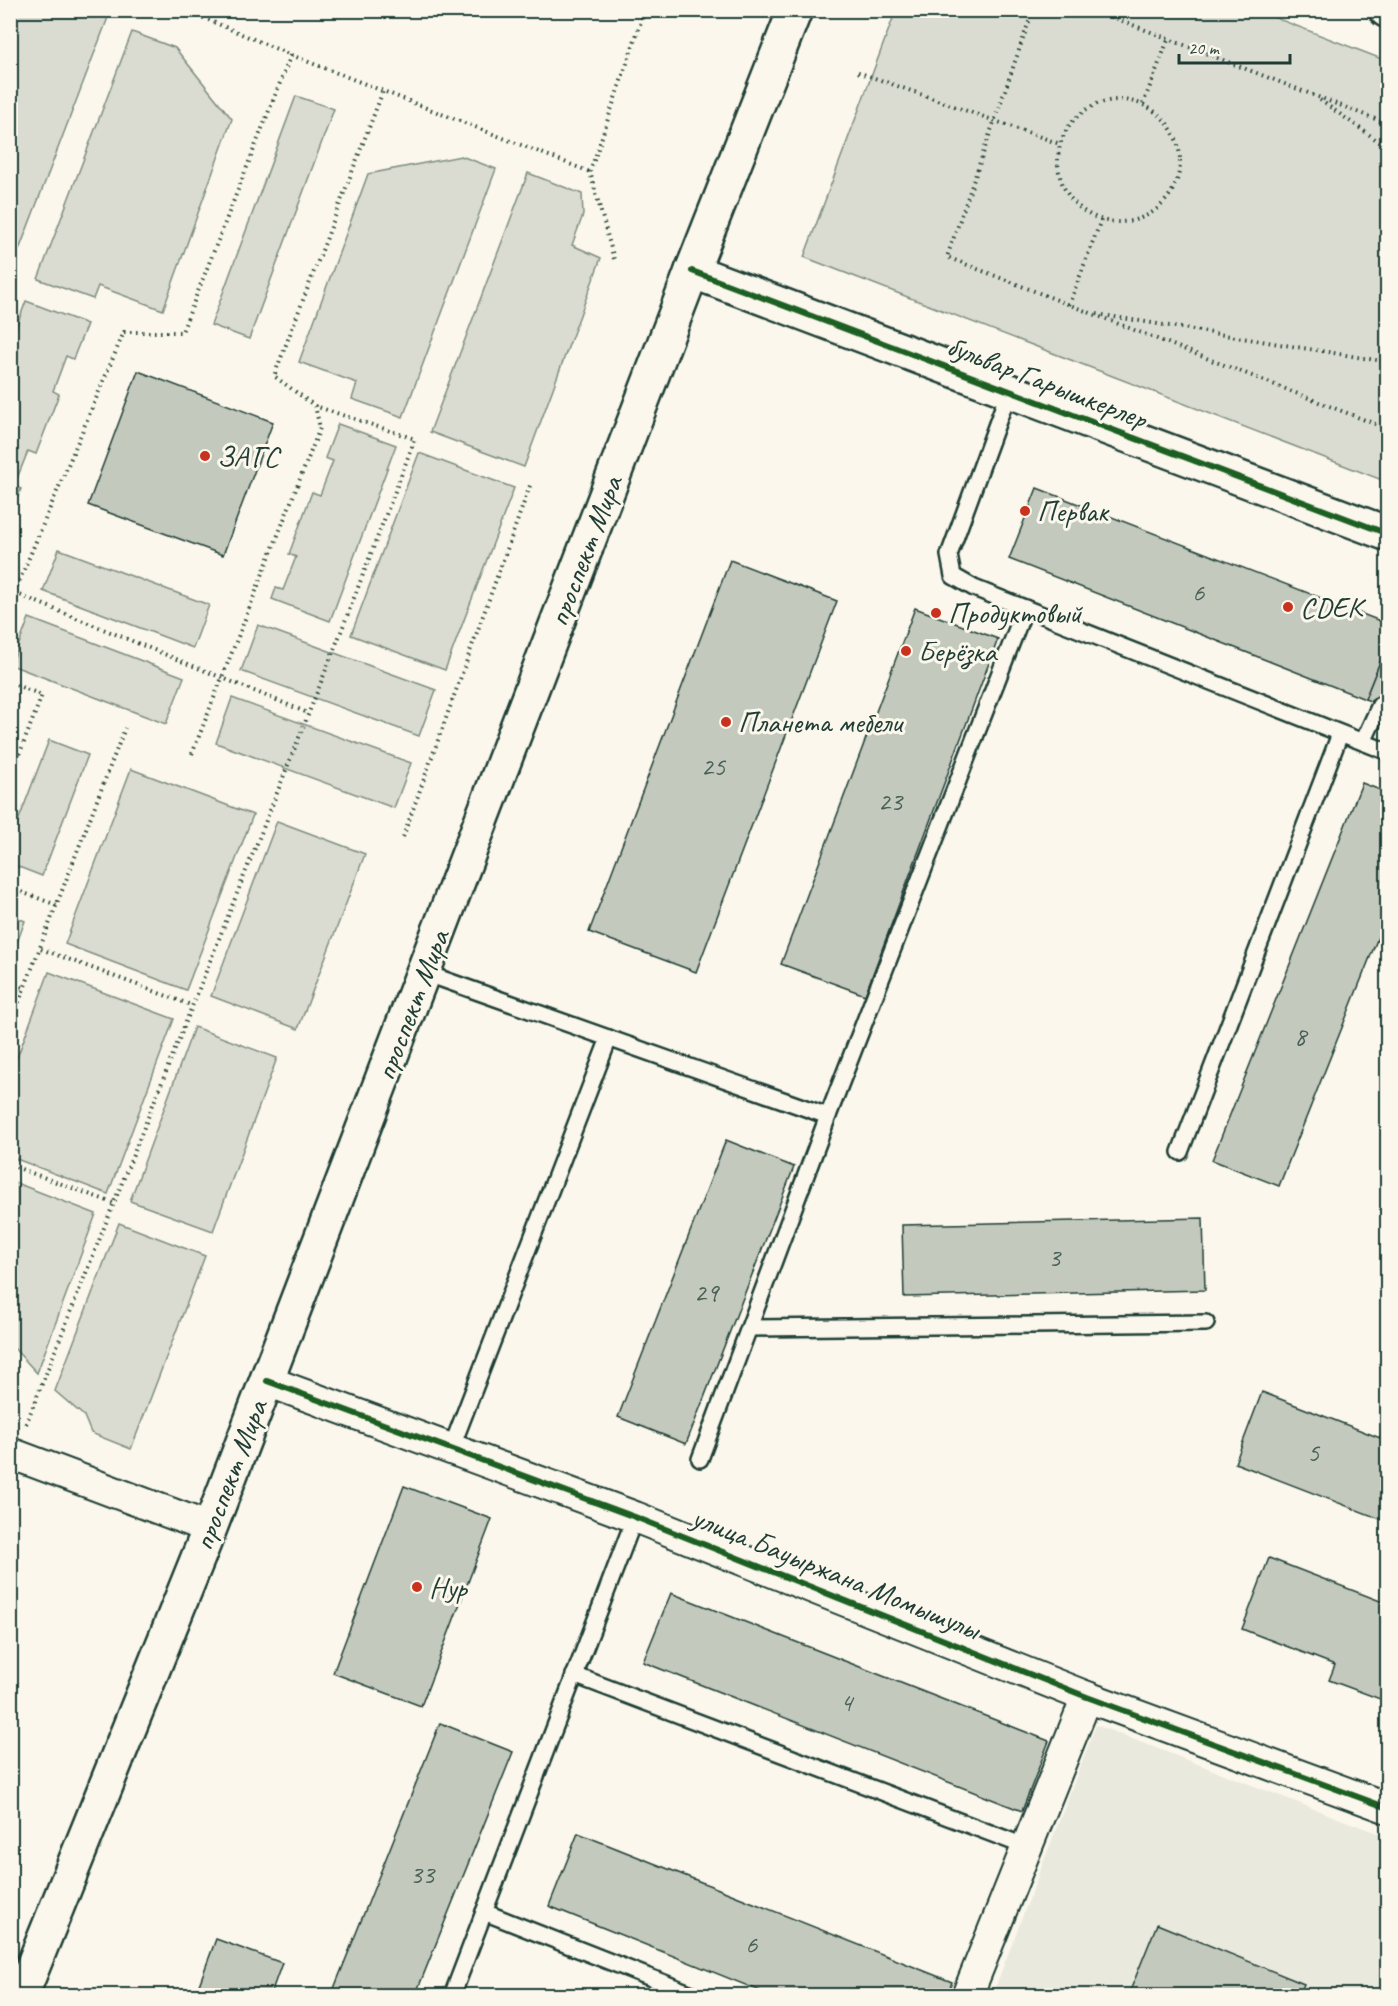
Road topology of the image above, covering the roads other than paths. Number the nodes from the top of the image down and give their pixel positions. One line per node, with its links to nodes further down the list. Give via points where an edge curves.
1 (795, 10): 2 (main road, проспект Мира)
2 (692, 271): 3 (main road, бульвар Гарышкерлер); 10 (main road, проспект Мира)
3 (1009, 391): 4 (main road, бульвар Гарышкерлер); 5 (lane, via 949,555 953,576)
4 (1388, 534)
5 (1025, 608): 7 (lane); 12 (lane)
6 (1380, 705): 8 (lane)
7 (1340, 734): 8 (lane); 13 (lane)
8 (1363, 742): 9 (lane)
9 (1388, 752)
10 (424, 973): 11 (lane); 16 (main road, проспект Мира)
11 (609, 1038): 12 (lane); 17 (lane)
12 (828, 1116): 15 (lane)
13 (1180, 1152)
14 (1206, 1323): 15 (lane)
15 (749, 1328): 19 (lane)
16 (267, 1381): 17 (street, улица Бауыржана Момышулы); 21 (main road, проспект Мира)
17 (451, 1449): 20 (street, улица Бауыржана Момышулы)
18 (12, 1454): 21 (street)
19 (700, 1460)
20 (634, 1517): 22 (lane); 23 (street, улица Бауыржана Момышулы)
21 (210, 1528): 27 (main road, проспект Мира)
22 (574, 1675): 25 (lane); 26 (lane)
23 (1087, 1697): 24 (street, улица Бауыржана Момышулы); 25 (street)
24 (1388, 1808)
25 (1027, 1847): 30 (street)
26 (484, 1912): 28 (lane); 29 (lane)
27 (21, 1995)
28 (452, 1995)
29 (697, 1995)
30 (967, 1995)

